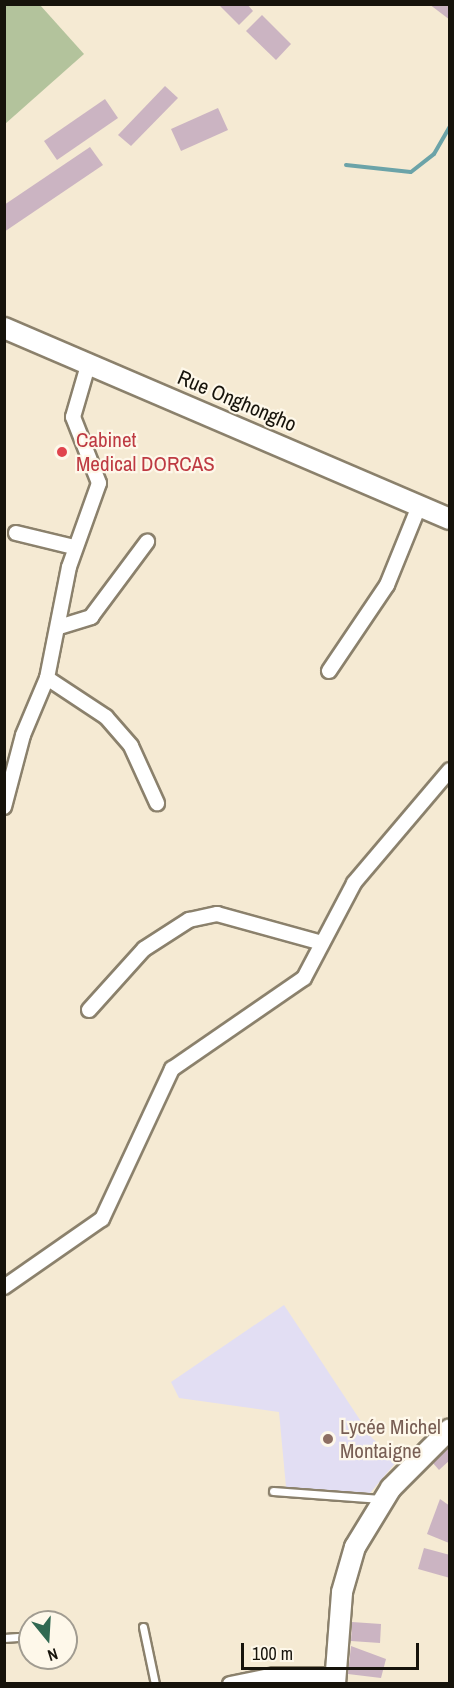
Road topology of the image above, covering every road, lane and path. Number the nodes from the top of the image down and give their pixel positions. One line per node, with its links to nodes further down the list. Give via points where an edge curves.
1 (4, 327): 2 (main road, Rue Onghongho)
2 (89, 362): 3 (main road, Rue Onghongho); 7 (street, via 74,417 99,483)
3 (418, 506): 4 (main road, Rue Onghongho); 9 (street, via 387,585)
4 (450, 519)
5 (16, 533): 7 (street)
6 (147, 542): 8 (street, via 91,617)
7 (74, 547): 8 (street)
8 (59, 627): 10 (street)
9 (329, 671)
10 (47, 678): 12 (street, via 112,724 147,773); 13 (street, via 23,735)
11 (450, 770): 14 (street, via 354,883)
12 (157, 802)
13 (4, 807)
14 (322, 944): 15 (street, via 217,914 189,920 144,949); 16 (street, via 291,991 172,1069 102,1219)
15 (89, 1010)
16 (4, 1287)
17 (450, 1430): 19 (main road)
18 (273, 1491): 19 (lane)
19 (383, 1500): 23 (main road, via 346,1570)
20 (143, 1627): 24 (lane)
21 (18, 1637): 22 (lane)
22 (4, 1638)
23 (336, 1679): 25 (street, via 275,1675)
24 (155, 1683)
25 (230, 1683)

